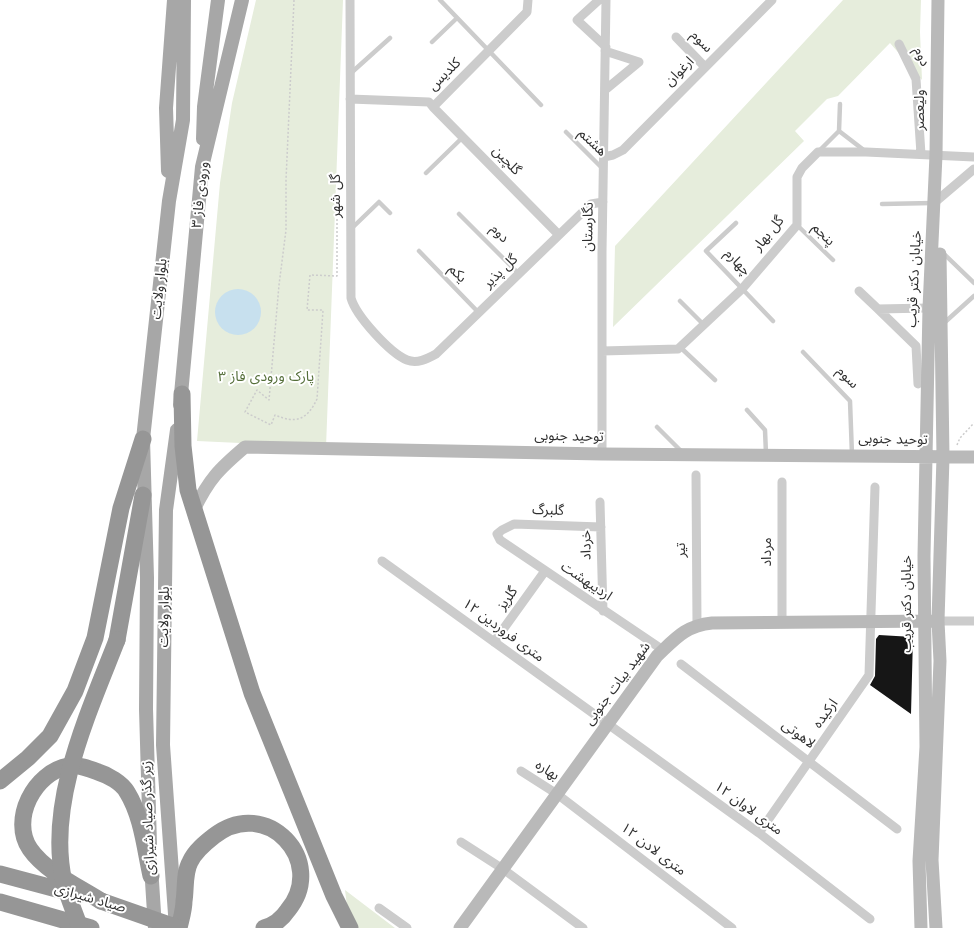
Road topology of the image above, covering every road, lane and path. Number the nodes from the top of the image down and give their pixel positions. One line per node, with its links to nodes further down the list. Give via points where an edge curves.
1 (174, 0): 40 (main road, via 166,108)
2 (184, 0): 40 (main road, بلوار ولایت, via 183,120)
3 (218, 0): 36 (main road, via 204,107)
4 (242, 0): 36 (main road, ورودی فاز ۳)
5 (294, 0): 44 (path, via 286,230 269,400 257,390 245,412 271,425 275,415 290,421 303,417 311,412 316,399 323,310 307,310 310,275 337,276 337,208)
6 (350, 0): 21 (street, گل شهر)
7 (440, 0): 13 (lane)
8 (528, 0): 19 (street, کلدیس, via 527,12)
9 (599, 0): 18 (street, via 578,20)
10 (606, 0): 18 (street, نگارستان)
11 (772, 0): 20 (street, ارغوان)
12 (938, 0): 33 (main road, ولیعصر)
13 (457, 18): 16 (lane); 19 (lane)
14 (676, 36): 20 (street, سوم)
15 (390, 38): 21 (lane)
16 (432, 42)
17 (899, 44): 32 (street, دوم, via 916,79)
18 (606, 49): 22 (street, نگارستان); 22 (street, via 638,62)
19 (488, 52): 25 (lane); 26 (street, کلدیس)
20 (705, 67): 34 (street, ارغوان, via 623,150)
21 (350, 75): 23 (street, گل شهر)
22 (605, 90): 34 (street, نگارستان)
23 (350, 99): 26 (street, کلدیس, via 429,102); 44 (street, گل شهر)
24 (840, 104): 27 (lane)
25 (541, 105)
26 (433, 106): 29 (street, گلچین)
27 (839, 131): 30 (lane); 31 (lane)
28 (566, 132): 38 (lane, هشتم)
29 (463, 137): 39 (lane); 51 (street, گلچین)
30 (818, 152): 31 (street); 49 (street, گل بهار, via 797,177)
31 (866, 152): 32 (street)
32 (921, 154): 33 (street)
33 (936, 155): 35 (street); 42 (main road, ولیعصر)
34 (604, 156): 38 (street, نگارستان)
35 (974, 157)
36 (202, 167): 73 (main road, ورودی فاز ۳)
37 (974, 169): 42 (street)
38 (604, 170): 41 (street, نگارستان)
39 (426, 173)
40 (169, 202): 77 (main road, بلوار ولایت)
41 (603, 202): 51 (street, گل پذیر, via 591,204); 68 (street, نگارستان)
42 (934, 203): 43 (lane); 47 (main road, ولیعصر)
43 (882, 204)
44 (351, 208): 50 (street, گل شهر)
45 (390, 213): 50 (lane, via 379,202)
46 (459, 214): 55 (lane, دوم)
47 (934, 220): 52 (main road, خیابان دکتر قریب); 61 (main road, خیابان دکتر قریب)
48 (736, 223): 57 (lane, چهارم, via 706,251)
49 (797, 224): 54 (lane, پنجم); 57 (street, گل بهار)
50 (351, 230): 70 (street, گل شهر, via 352,304 392,350 406,360)
51 (559, 235): 55 (street, گل پذیر)
52 (940, 250): 56 (lane); 66 (main road, خیابان دکتر قریب)
53 (419, 251): 63 (lane, یکم)
54 (833, 260)
55 (519, 274): 63 (street, گل پذیر)
56 (974, 283)
57 (742, 289): 64 (lane); 65 (street, گل بهار)
58 (859, 291): 62 (street)
59 (974, 296): 66 (lane)
60 (680, 301): 65 (lane)
61 (929, 308): 62 (street); 83 (main road, خیابان دکتر قریب)
62 (878, 309): 72 (street, via 916,346)
63 (479, 313): 70 (street, گل پذیر, via 436,354)
64 (773, 321)
65 (704, 325): 67 (street, گل بهار)
66 (940, 327): 84 (main road, خیابان دکتر قریب)
67 (680, 347): 68 (street); 71 (lane)
68 (602, 351): 79 (street, نگارستان)
69 (803, 352): 82 (lane, سوم, via 850,401)
70 (416, 361)
71 (714, 380)
72 (918, 384)
73 (182, 394): 91 (highway, via 183,446 188,490); 108 (main road, بلوار ولایت, via 166,510)
74 (747, 410): 80 (lane, via 765,430)
75 (974, 423): 78 (path, via 960,438)
76 (657, 427): 81 (lane)
77 (142, 439): 89 (main road, بلوار ولایت); 111 (highway, via 121,508 95,638 76,691 50,736)
78 (955, 448)
79 (602, 454): 81 (main road, توحید جنوبی); 91 (main road, توحید جنوبی, via 245,447 219,470 204,490)
80 (766, 454): 81 (main road, توحید جنوبی); 82 (main road, توحید جنوبی)
81 (685, 455)
82 (852, 455): 83 (main road, توحید جنوبی)
83 (926, 456): 84 (main road, توحید جنوبی); 101 (main road, خیابان دکتر قریب)
84 (943, 456): 85 (main road, توحید جنوبی); 98 (main road, خیابان دکتر قریب)
85 (974, 457)
86 (696, 475): 102 (street, تیر)
87 (782, 482): 100 (street, مرداد)
88 (875, 488): 97 (street, ارکیده)
89 (143, 495): 106 (main road, بلوار ولایت, via 147,578); 123 (highway, bridge, via 117,640 75,756 65,793 60,826 64,883)
90 (600, 502): 92 (street, خرداد)
91 (194, 510): 128 (highway, via 252,693 334,896)
92 (601, 527): 93 (street, گلبرگ, via 514,524); 96 (street, خرداد)
93 (497, 534): 95 (street, اردیبهشت, via 500,540)
94 (382, 561): 103 (street, ۱۲ متری فروردین)
95 (545, 571): 96 (street, اردیبهشت); 103 (street, گلریز)
96 (603, 611): 104 (street, اردیبهشت)
97 (870, 621): 100 (main road, شهید بیات جنوبی); 101 (main road, شهید بیات جنوبی); 109 (street, ارکیده, via 869,675)
98 (938, 621): 99 (street); 101 (main road, شهید بیات جنوبی); 134 (main road, خیابان دکتر قریب, via 940,677 932,860)
99 (974, 621)
100 (782, 622): 102 (main road, شهید بیات جنوبی)
101 (925, 622): 133 (main road, خیابان دکتر قریب, via 926,747 919,861)
102 (697, 625): 104 (main road, شهید بیات جنوبی, via 684,631)
103 (494, 642): 107 (street, ۱۲ متری فروردین)
104 (663, 650): 107 (main road, شهید بیات جنوبی)
105 (681, 664): 109 (street, لاهوتی)
106 (146, 708): 118 (main road, زیر گذر صیاد شیرازی)
107 (608, 724): 112 (main road, شهید بیات جنوبی); 114 (street, ۱۲ متری لاوان)
108 (163, 745): 126 (main road, زیر گذر صیاد شیرازی)
109 (809, 762): 113 (street, لاهوتی); 114 (street, ارکیده)
110 (521, 771): 112 (street, بهاره)
111 (0, 781)
112 (558, 794): 116 (main road, شهید بیات جنوبی); 132 (street, ۱۲ متری لادن)
113 (897, 830)
114 (760, 833): 122 (street, ۱۲ متری لاوان)
115 (462, 842): 116 (street)
116 (503, 870): 130 (main road, شهید بیات جنوبی); 131 (street)
117 (0, 874): 119 (highway, صیاد شیرازی)
118 (151, 876): 119 (highway, via 136,808 126,790 107,774 87,768 69,766 48,775 25,806 22,825 29,848 40,862); 125 (main road, زیر گذر صیاد شیرازی)
119 (101, 901): 126 (highway, صیاد شیرازی, bridge)
120 (0, 902): 124 (highway, صیاد شیرازی)
121 (379, 908): 129 (street)
122 (870, 919)
123 (80, 928)
124 (91, 928)
125 (155, 928)
126 (178, 928): 127 (highway, via 189,863 196,852 224,828 238,823 254,822 268,826 285,838 298,857 302,876 292,906 282,919)
127 (264, 928)
128 (350, 928)
129 (407, 928)
130 (460, 928)
131 (583, 928)
132 (732, 928)
133 (921, 928)
134 (936, 928)

